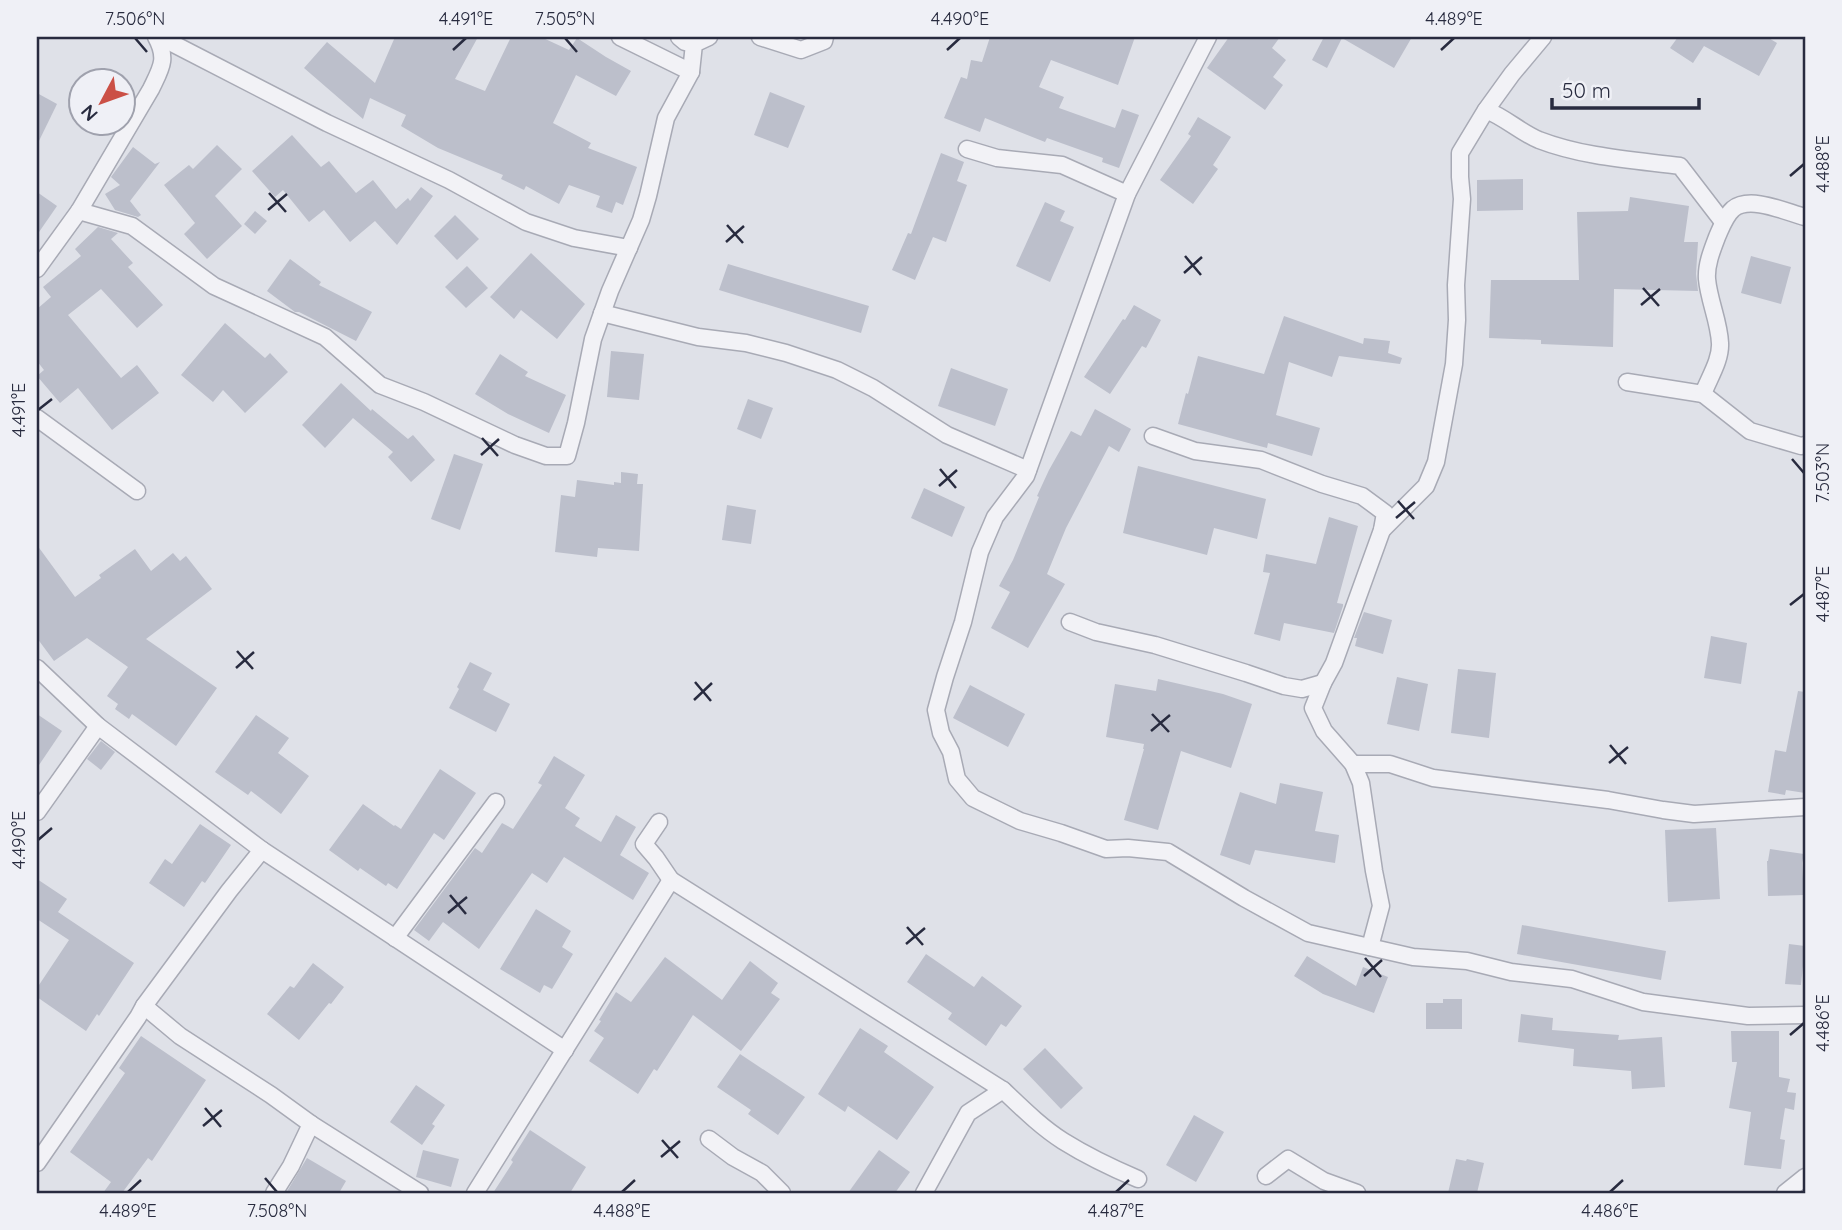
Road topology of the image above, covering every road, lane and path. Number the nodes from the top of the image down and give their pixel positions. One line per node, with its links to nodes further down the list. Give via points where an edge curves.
1 (158, 37): 13 (street, via 164,51 161,68); 16 (street, via 526,222 574,238)
2 (620, 37): 9 (street)
3 (679, 37): 8 (street, via 685,43)
4 (760, 37): 5 (street, via 801,51)
5 (825, 37)
6 (1208, 37): 12 (street)
7 (1543, 37): 10 (street)
8 (702, 40): 9 (street)
9 (691, 72): 16 (street, via 666,118 648,196)
10 (1486, 110): 15 (street, via 1540,140 1606,156 1680,166); 26 (street, via 1460,153 1454,364 1436,462 1426,486)
11 (967, 149): 12 (street, via 997,158 1062,165)
12 (1127, 194): 24 (street)
13 (79, 211): 17 (street); 18 (street, via 132,226 214,286 326,337 380,385 546,456 568,456)
14 (1805, 217): 15 (street, via 1755,203 1739,205)
15 (1723, 222): 20 (street, via 1707,279 1720,344)
16 (629, 248): 18 (street)
17 (37, 268)
18 (602, 313): 24 (street, via 698,337 746,343 837,370 873,387 947,435)
19 (1627, 382): 20 (street)
20 (1703, 394): 23 (street, via 1750,431)
21 (37, 418): 25 (street)
22 (1153, 436): 26 (street, via 1195,451 1261,460 1322,484 1364,489 1385,513)
23 (1805, 445)
24 (1028, 470): 41 (street, via 995,517 980,552 936,710 957,779 973,798 1020,821 1106,849 1168,852 1308,933)
25 (137, 491)
26 (1382, 530): 29 (street)
27 (1070, 622): 30 (street)
28 (37, 668): 32 (street)
29 (1323, 683): 30 (street); 31 (street)
30 (1302, 689): 31 (street, via 1313,700)
31 (1313, 708): 33 (street, via 1324,731)
32 (98, 726): 36 (street); 38 (street)
33 (1353, 764): 35 (street, via 1390,764 1433,778 1694,814); 41 (street, via 1361,783 1381,906)
34 (496, 802): 40 (street)
35 (1805, 807)
36 (37, 812)
37 (659, 822): 39 (street, via 644,844)
38 (262, 850): 40 (street); 42 (street)
39 (671, 880): 44 (street); 45 (street)
40 (395, 938): 44 (street)
41 (1370, 947): 43 (street, via 1572,979 1643,1002 1748,1016)
42 (144, 1006): 46 (street, via 180,1036); 48 (street)
43 (1805, 1015)
44 (565, 1050): 54 (street)
45 (1003, 1090): 51 (street, via 1061,1140); 56 (street, via 968,1113)
46 (312, 1124): 52 (street); 53 (street)
47 (709, 1139): 55 (street)
48 (38, 1158)
49 (1266, 1176): 57 (street, via 1288,1159 1324,1181)
50 (1805, 1177): 58 (street)
51 (1138, 1179)
52 (274, 1193)
53 (420, 1193)
54 (475, 1193)
55 (782, 1193)
56 (924, 1193)
57 (1357, 1193)
58 (1785, 1193)

